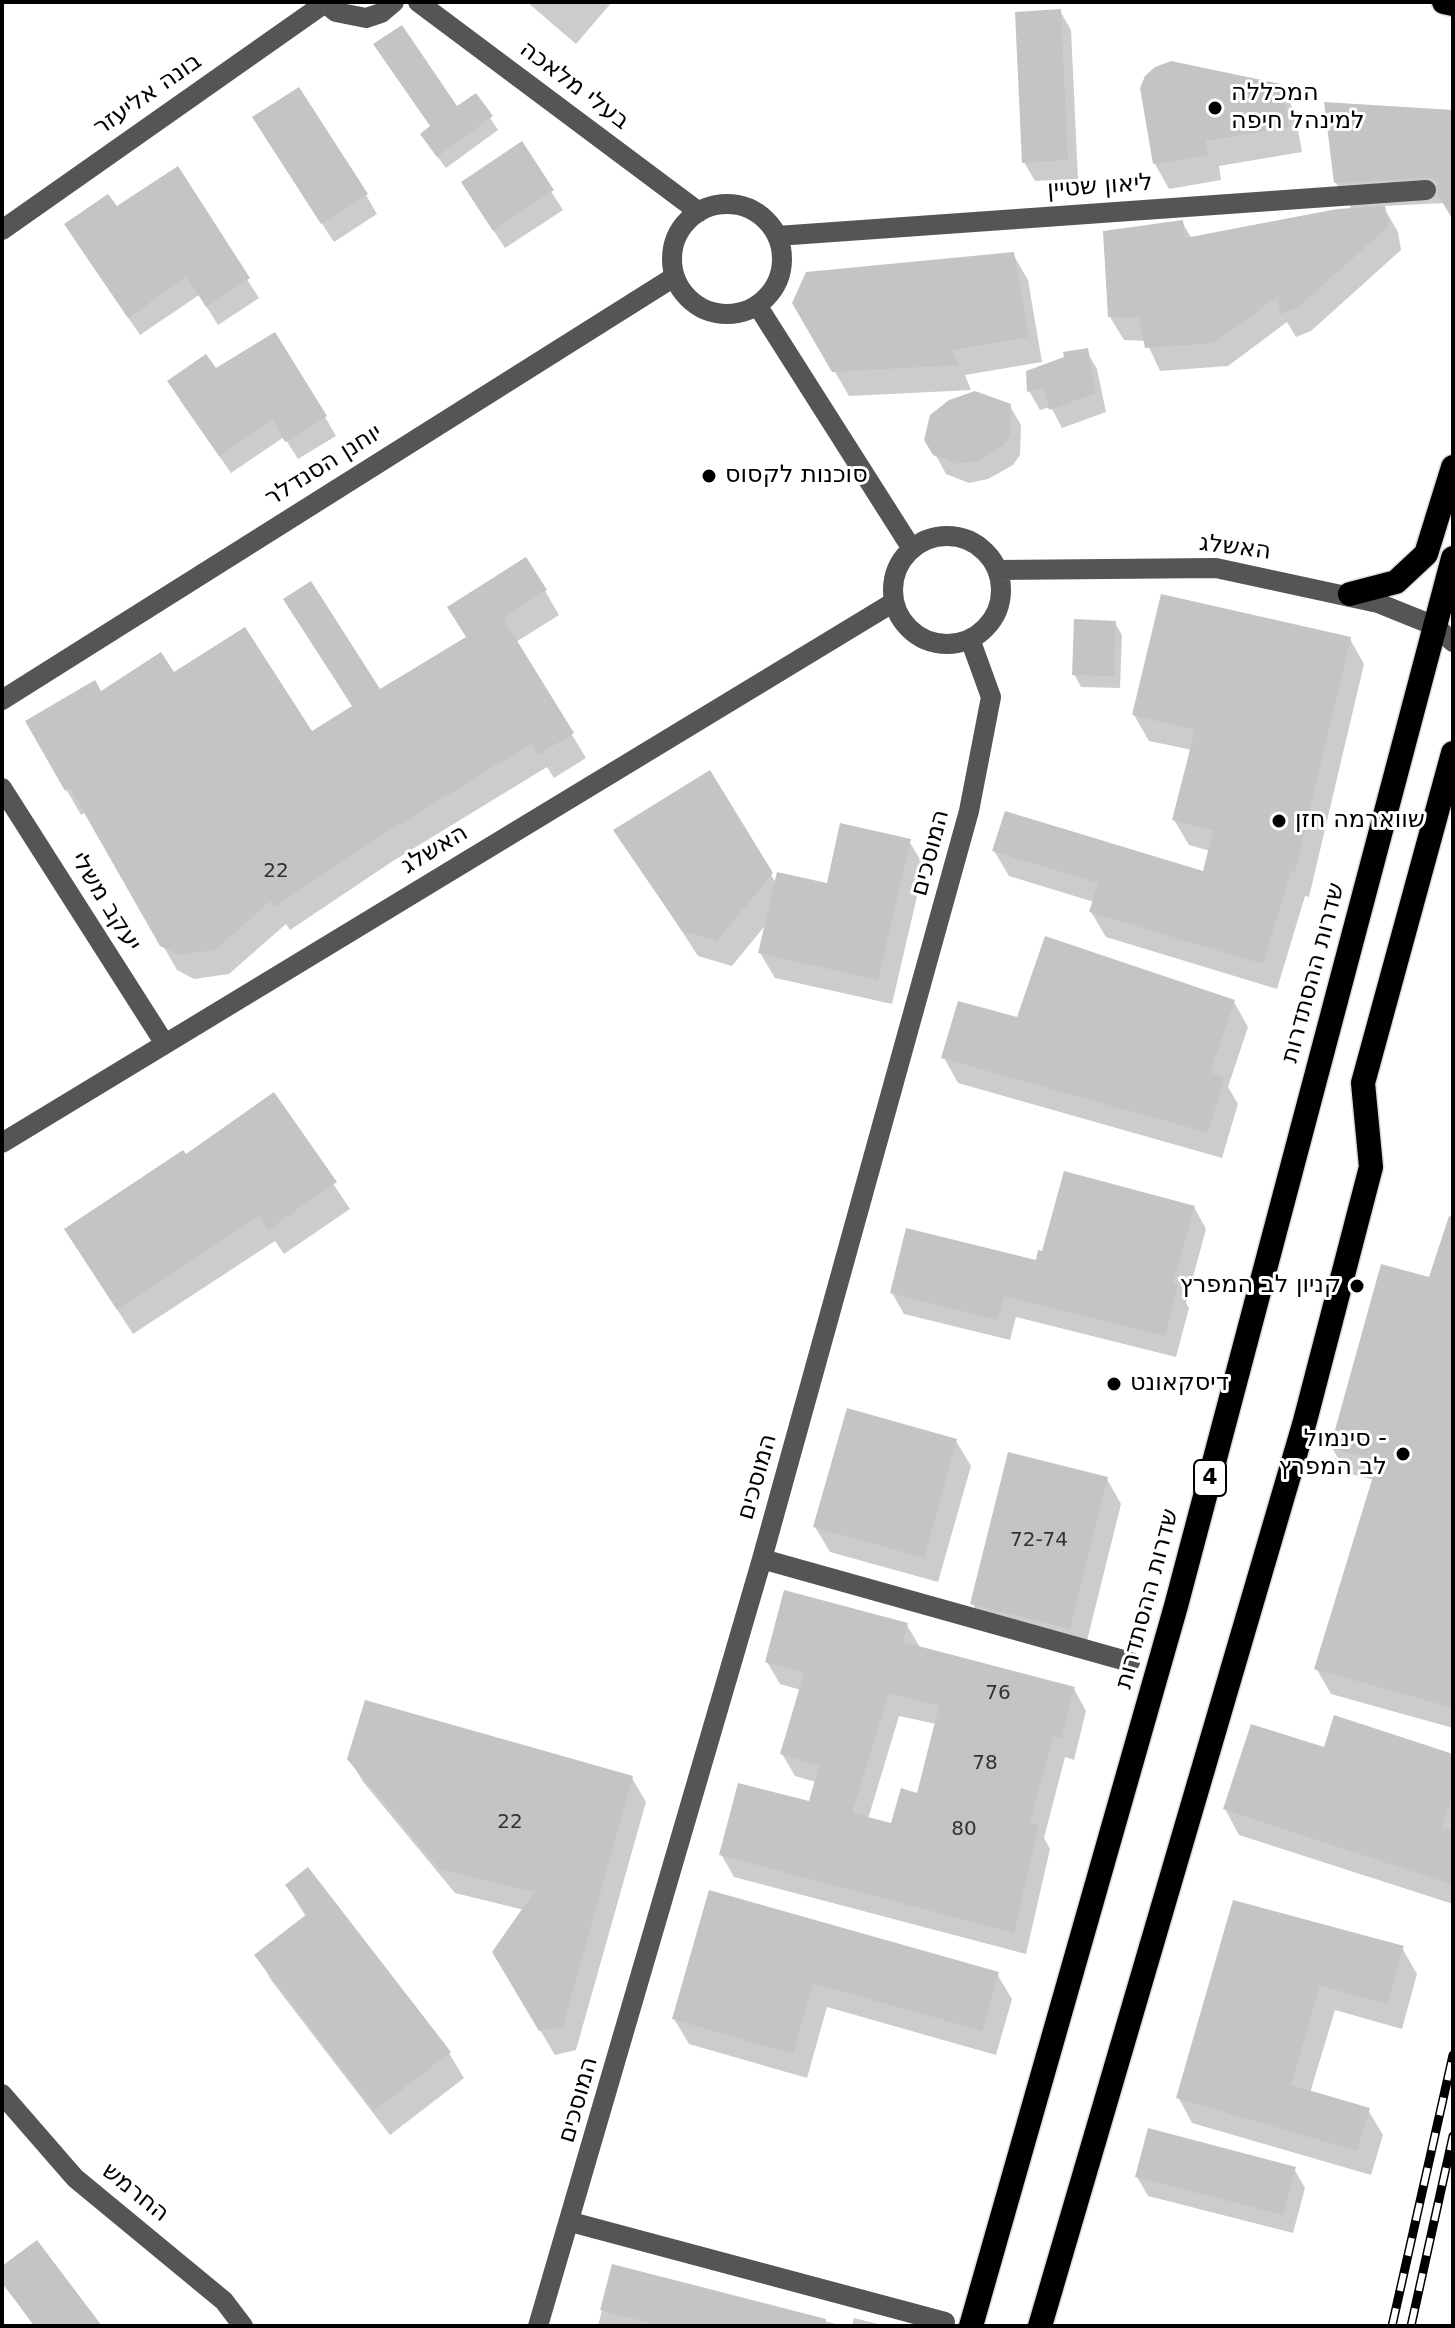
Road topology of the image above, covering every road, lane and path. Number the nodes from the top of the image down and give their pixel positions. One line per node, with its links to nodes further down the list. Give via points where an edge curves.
1 (324, 2): 2 (street, via 351,18 381,13); 8 (street, בונה אליעזר)
2 (394, 2)
3 (418, 2): 7 (street, בעלי מלאכה)
4 (1444, 2): 5 (highway)
5 (1453, 4)
6 (1426, 190): 9 (street, ליאון שטיין)
7 (699, 212): 9 (street, via 716,205 752,210); 10 (street, via 675,240)
8 (2, 230)
9 (777, 236): 11 (street, via 782,266 777,282)
10 (674, 277): 11 (street, via 682,292 709,311 742,312); 20 (street, יוחנן הסנדלר)
11 (757, 305): 13 (street)
12 (1453, 467): 16 (highway, via 1426,554 1396,582)
13 (912, 549): 15 (street, via 943,536 960,538 989,556); 17 (street, via 896,573)
14 (1453, 558): 18 (highway, שדרות ההסתדרות / 4)
15 (997, 570): 16 (street, האשלג, via 1216,568); 19 (street, via 1001,586 994,617)
16 (1350, 594): 18 (street, האשלג)
17 (894, 602): 19 (street, via 900,617 923,639); 23 (street, האשלג)
18 (1444, 634): 32 (highway, שדרות ההסתדרות / 4)
19 (970, 639): 25 (street, המוסכים, via 991,697 969,811)
20 (2, 700)
21 (1453, 753): 33 (highway, via 1363,1083 1371,1167 1305,1421)
22 (2, 788): 23 (street, יעקב משלי)
23 (165, 1044): 24 (street, האשלג)
24 (2, 1143)
25 (762, 1559): 26 (street); 28 (street, המוסכים)
26 (1130, 1662)
27 (2, 2094): 30 (street, החרמש, via 75,2178 224,2301)
28 (571, 2222): 29 (street); 31 (street, המוסכים)
29 (945, 2322)
30 (243, 2326)
31 (538, 2326)
32 (971, 2326)
33 (1040, 2326)

